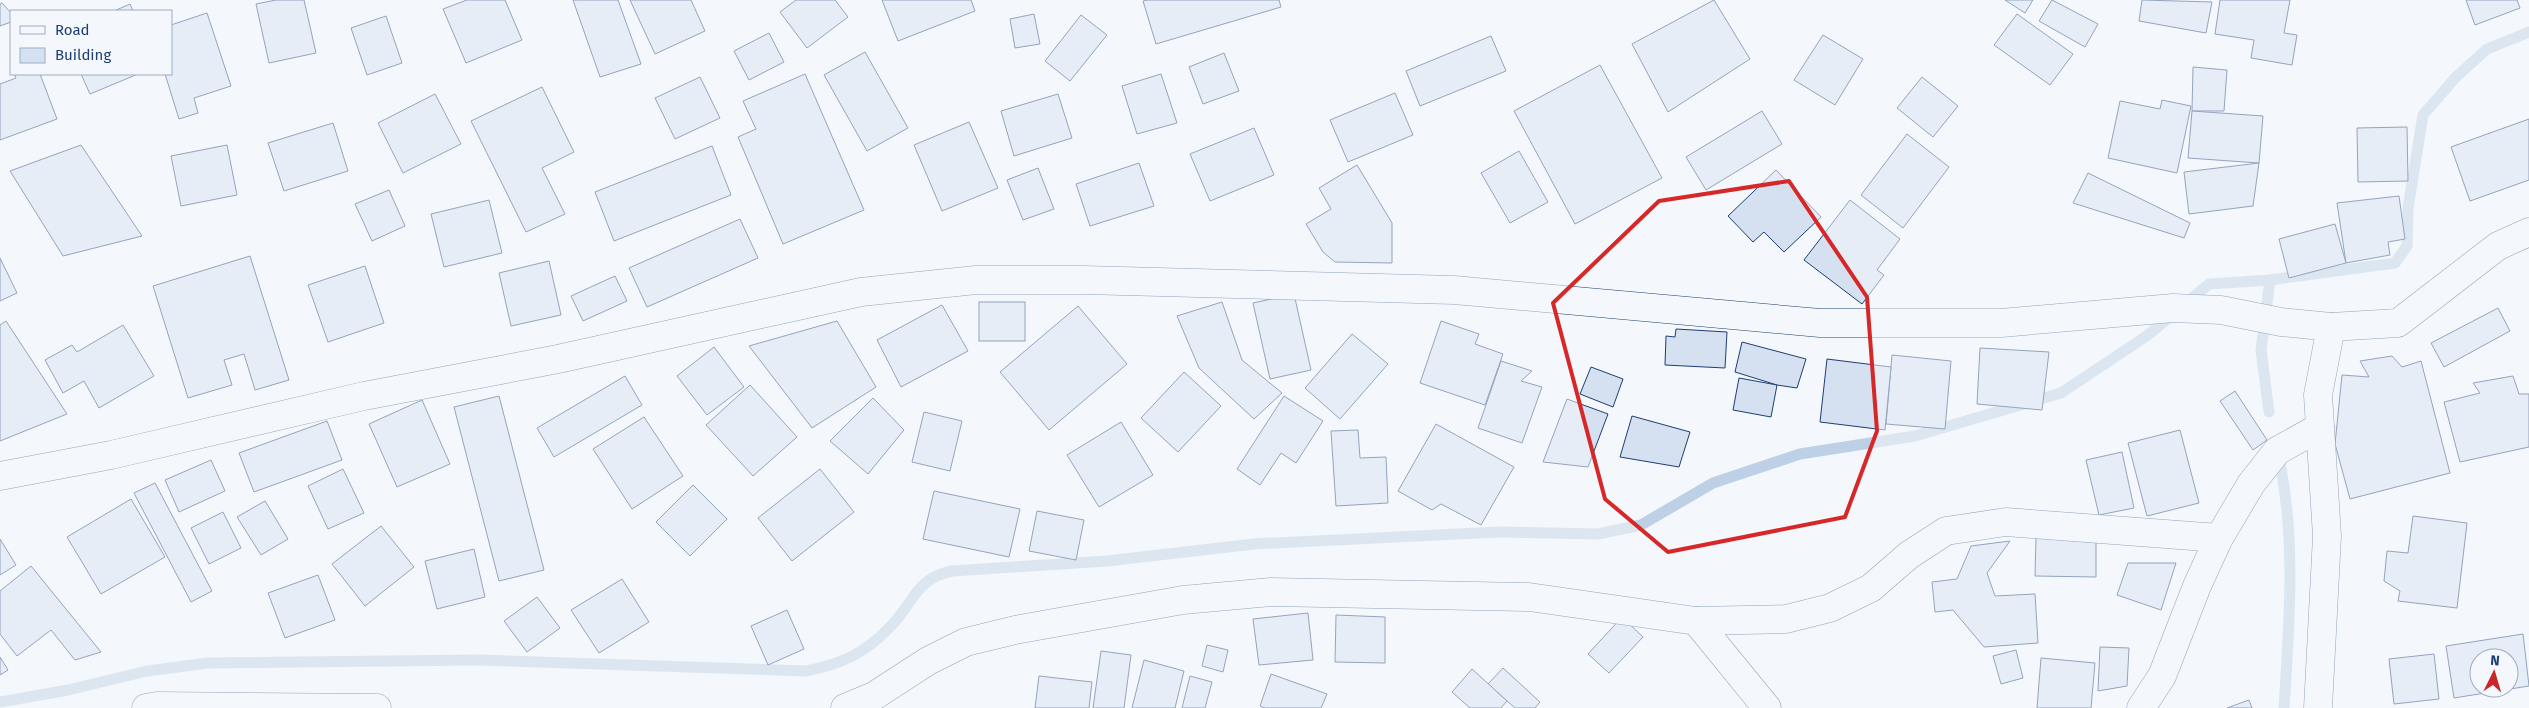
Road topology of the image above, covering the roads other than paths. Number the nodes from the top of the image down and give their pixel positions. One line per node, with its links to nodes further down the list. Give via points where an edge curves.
1 (2529, 232): 2 (street, via 2498,246 2398,322)
2 (2331, 327): 3 (street, via 2318,395); 4 (street, via 2281,322 2220,310 2173,308 2001,323 1820,322 1454,290 976,280 861,292 568,356 364,396 111,455)
3 (2320, 427): 5 (street, via 2277,451 2251,484); 12 (street, via 2327,536)
4 (0, 476)
5 (2219, 538): 6 (street, via 2006,522 1946,531 1909,555 1871,588 1830,608 1786,619); 11 (street, via 2162,676)
6 (1696, 621): 9 (street, via 1529,597 1271,592 1183,600 966,642 928,661 874,696); 10 (street)
7 (146, 708): 8 (street)
8 (378, 708)
9 (845, 708)
10 (1767, 708)
11 (2141, 708)
12 (2318, 708)

